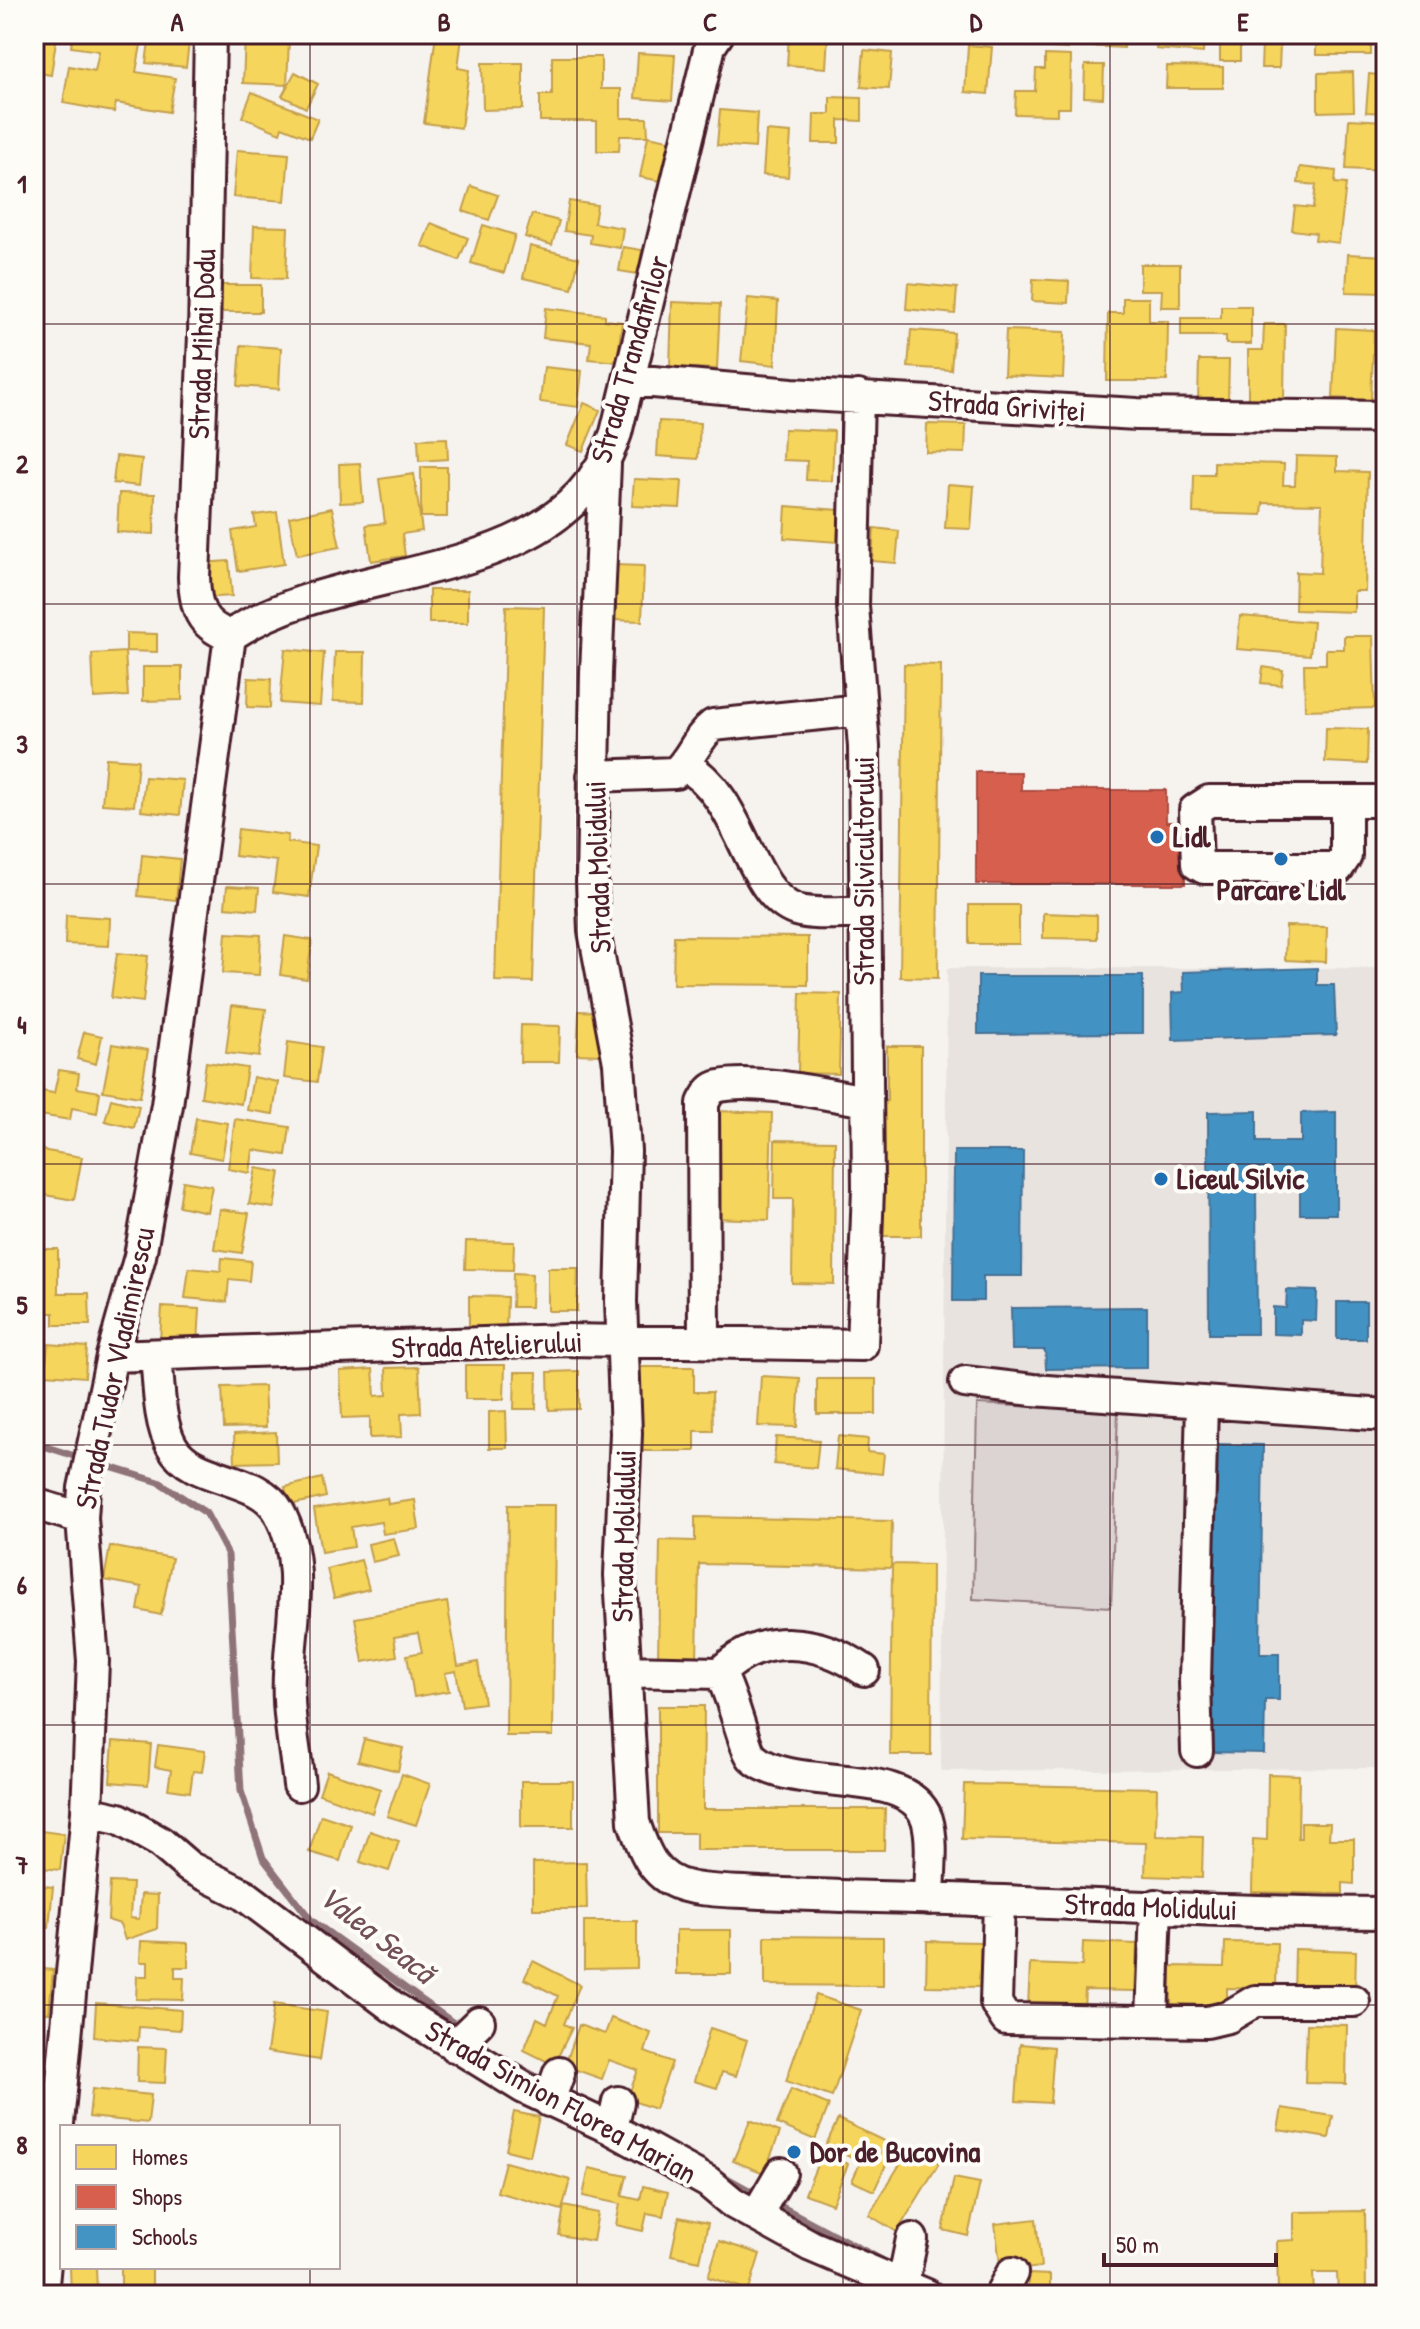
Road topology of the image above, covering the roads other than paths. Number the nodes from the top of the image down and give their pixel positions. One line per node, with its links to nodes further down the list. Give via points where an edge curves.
1 (210, 34): 7 (street, Strada Mihai Dodu, via 195,604 213,630)
2 (718, 34): 3 (street, Strada Trandafirilor, via 710,46)
3 (630, 380): 4 (street, Strada Griviței); 6 (street, Strada Trandafirilor)
4 (858, 396): 5 (street, Strada Griviței, via 1137,414); 8 (street, Strada Silvicultorului, via 853,606)
5 (1386, 417)
6 (605, 464): 7 (street, Strada Trandafirilor, via 565,512 537,529 450,562 296,604 255,619); 10 (street, Strada Molidului)
7 (230, 636): 19 (street, Strada Tudor Vladimirescu, via 167,1105 140,1256)
8 (861, 710): 9 (street, via 713,725 701,734); 13 (street, Strada Silvicultorului)
9 (684, 765): 10 (street, via 675,773 659,775); 13 (street, via 703,775 721,795 761,875 779,899 797,910)
10 (593, 776): 16 (street, Strada Molidului, via 594,931 619,1063 625,1151)
11 (1346, 801): 11 (street, via 1200,804 1195,810 1197,864 1338,868 1346,856); 12 (street)
12 (1386, 801)
13 (865, 913): 14 (street, Strada Silvicultorului)
14 (866, 1101): 15 (street, via 751,1086 709,1091 703,1103); 17 (street, Strada Silvicultorului)
15 (704, 1341): 16 (street, Strada Atelierului); 17 (street, Strada Atelierului)
16 (624, 1343): 18 (street, Strada Atelierului, via 566,1340); 26 (street, Strada Molidului, via 620,1575)
17 (862, 1345)
18 (156, 1355): 19 (street, Strada Atelierului); 29 (street, via 172,1447 190,1462 270,1499 285,1528 295,1574 289,1697)
19 (112, 1356): 24 (street, Strada Tudor Vladimirescu)
20 (965, 1382): 21 (street)
21 (1202, 1402): 22 (street); 28 (street)
22 (1386, 1415)
23 (34, 1504): 24 (street)
24 (82, 1518): 30 (street, Strada Tudor Vladimirescu, via 93,1661)
25 (864, 1670): 27 (street, via 827,1649 782,1642 756,1648)
26 (625, 1671): 27 (street); 31 (street, Strada Molidului, via 634,1822 645,1858 663,1876 703,1889)
27 (720, 1673): 31 (street, via 751,1757 786,1774 908,1795 922,1808 928,1823)
28 (1197, 1751)
29 (299, 1785)
30 (87, 1812): 38 (street, Strada Simion Florea Marian, via 119,1819 160,1842 189,1867 243,1894 393,2007 465,2036 615,2116 733,2203 768,2196 811,2246); 39 (street, Strada Tudor Vladimirescu)
31 (929, 1899): 32 (street, Strada Molidului)
32 (999, 1901): 33 (street, Strada Molidului); 36 (street, via 996,2003 1006,2019)
33 (1156, 1905): 34 (street, Strada Molidului); 36 (street)
34 (1386, 1913)
35 (1354, 2001): 36 (street, via 1268,1999 1207,2022)
36 (1152, 2021)
37 (912, 2239): 38 (street)
38 (915, 2289)
39 (42, 2295)

